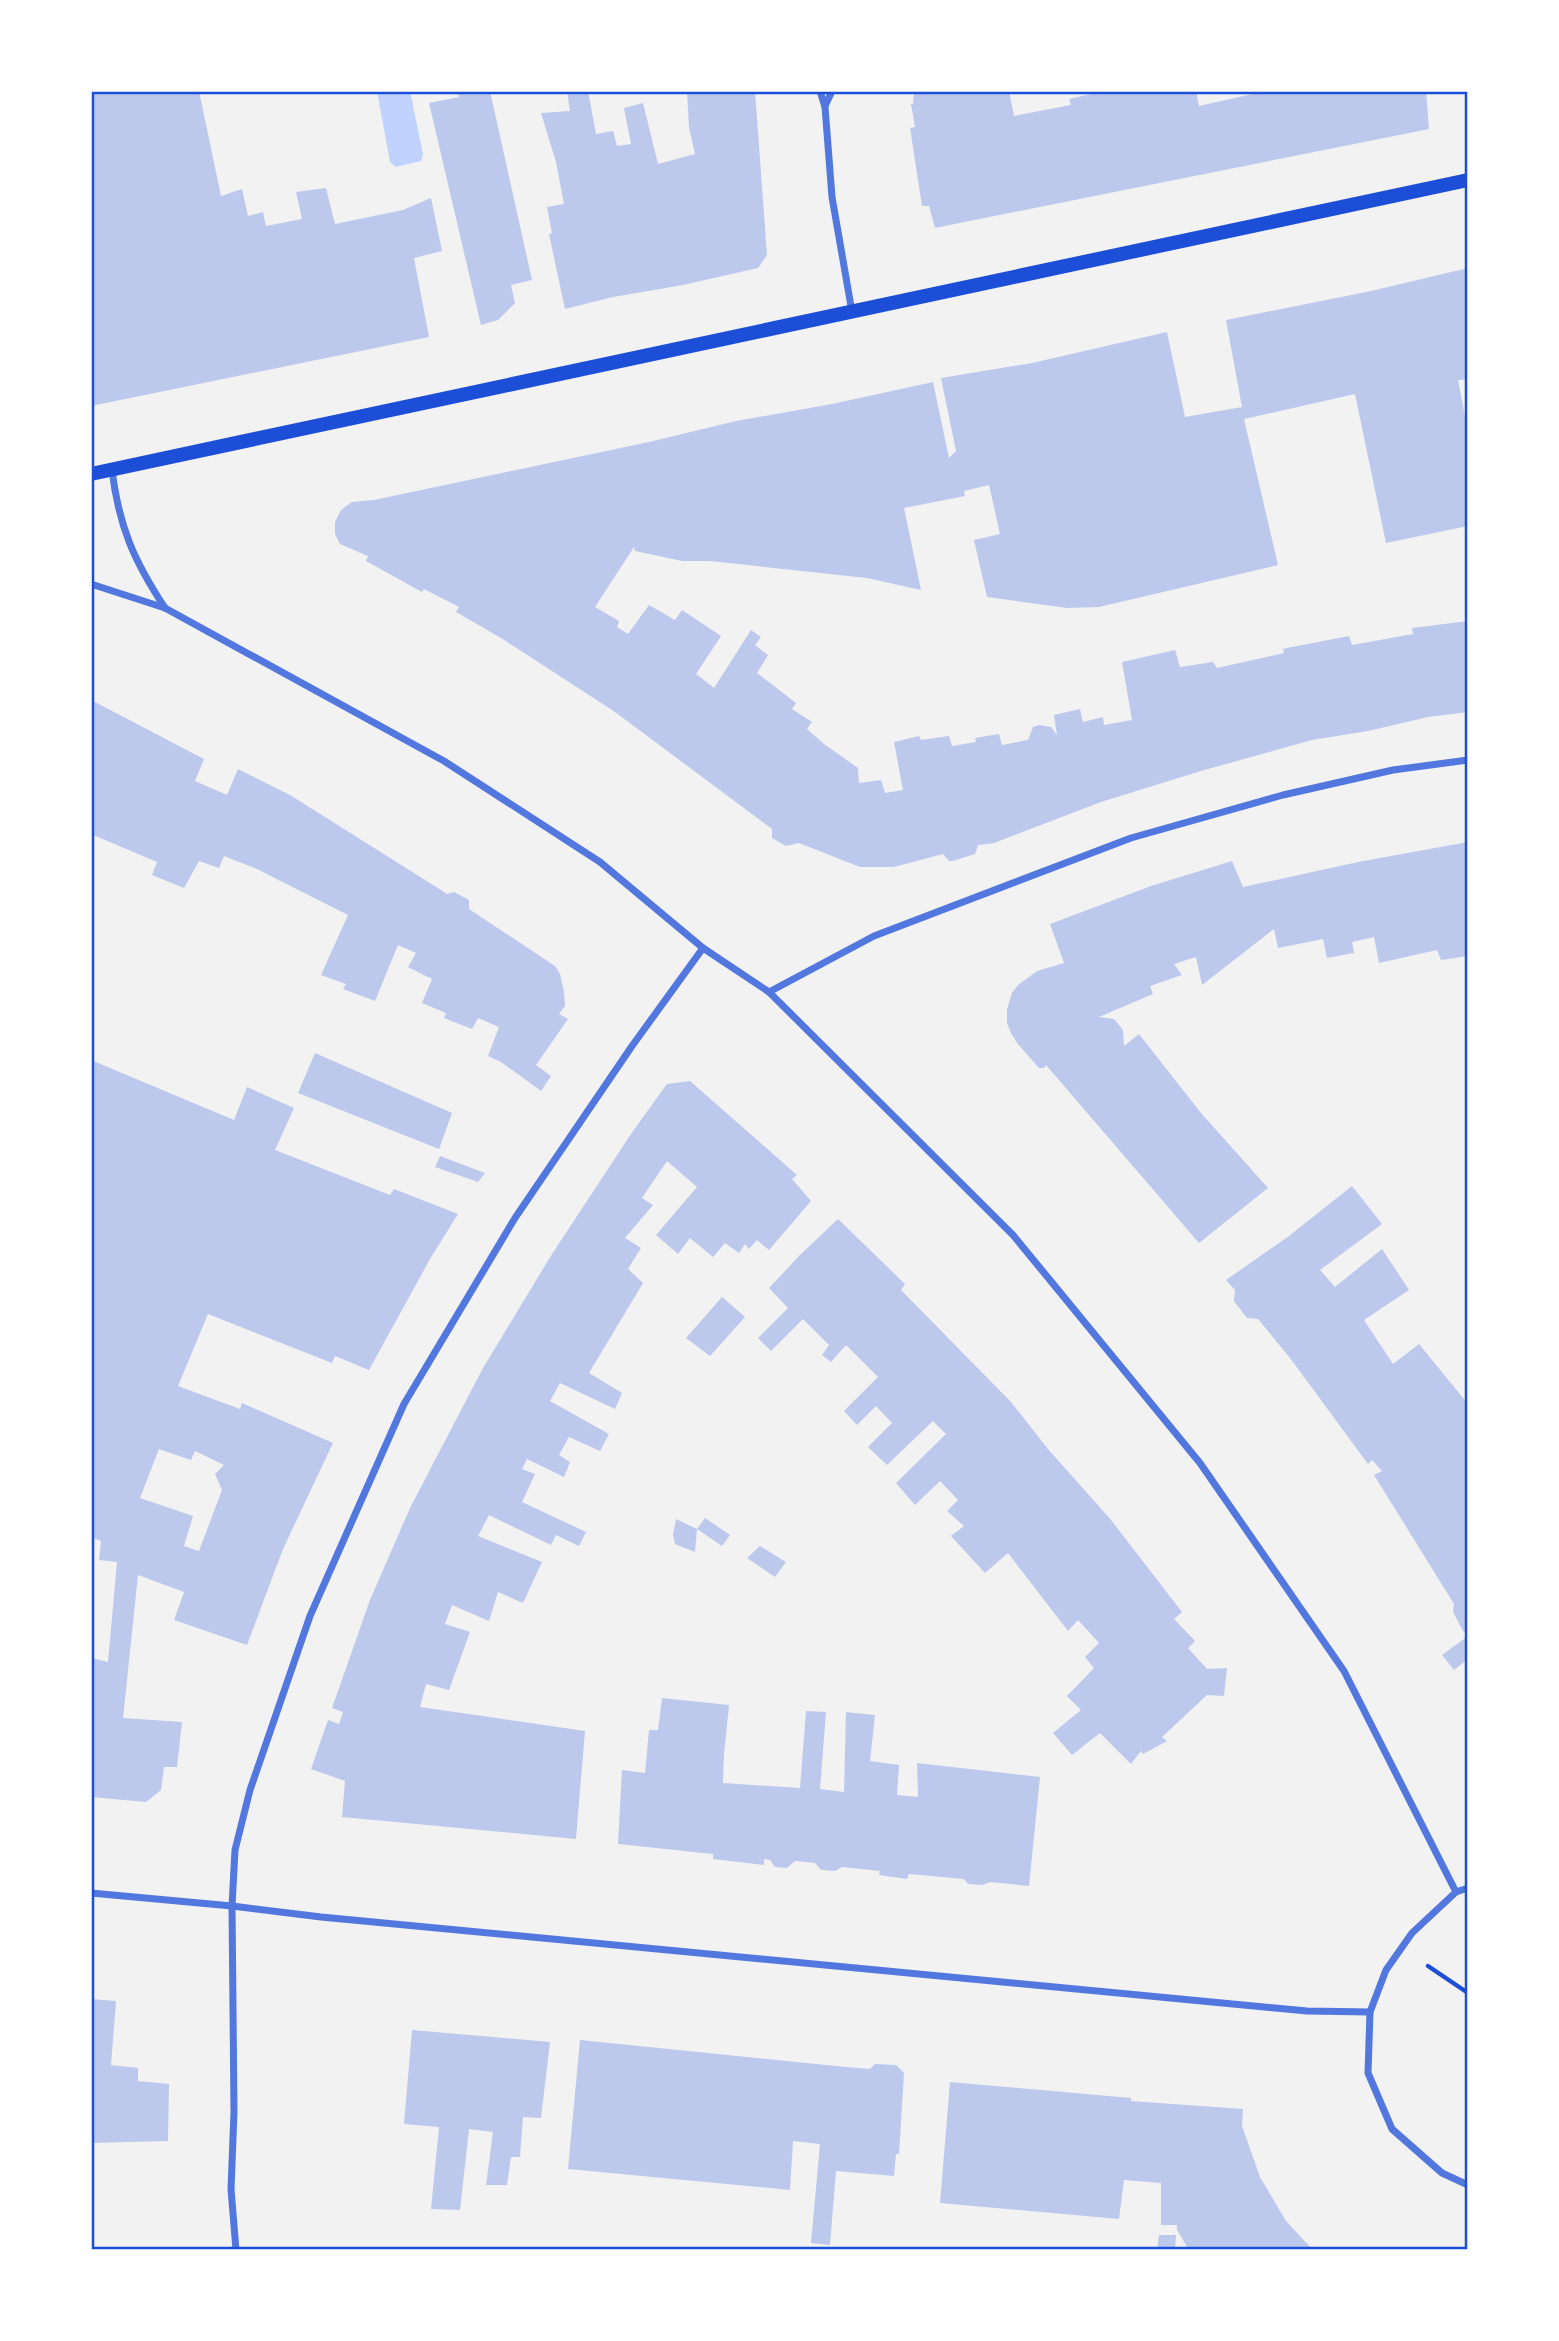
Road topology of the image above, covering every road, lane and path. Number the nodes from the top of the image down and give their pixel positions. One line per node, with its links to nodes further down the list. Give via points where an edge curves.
1 (820, 91): 3 (street)
2 (832, 91): 3 (street)
3 (825, 107): 5 (street, via 832,197)
4 (1468, 180): 5 (main road)
5 (852, 313): 6 (main road)
6 (112, 470): 7 (main road); 9 (street, via 131,550)
7 (91, 474)
8 (91, 584): 9 (street)
9 (166, 608): 11 (street, via 444,761 600,862)
10 (1468, 760): 12 (street, via 1283,795 1130,838 874,936)
11 (703, 948): 12 (street); 16 (street, via 516,1218 404,1404 310,1616 250,1790 235,1850)
12 (769, 992): 14 (street, via 1013,1235 1200,1463 1345,1671)
13 (1468, 1888): 14 (street)
14 (1456, 1892): 17 (street)
15 (91, 1893): 16 (street)
16 (232, 1906): 19 (street, via 1307,2011); 21 (street, via 231,2189)
17 (1401, 1948): 18 (path); 19 (street, via 1386,1970)
18 (1468, 1993)
19 (1370, 2012): 20 (street, via 1368,2073 1392,2129 1441,2173)
20 (1468, 2185)
21 (236, 2250)

